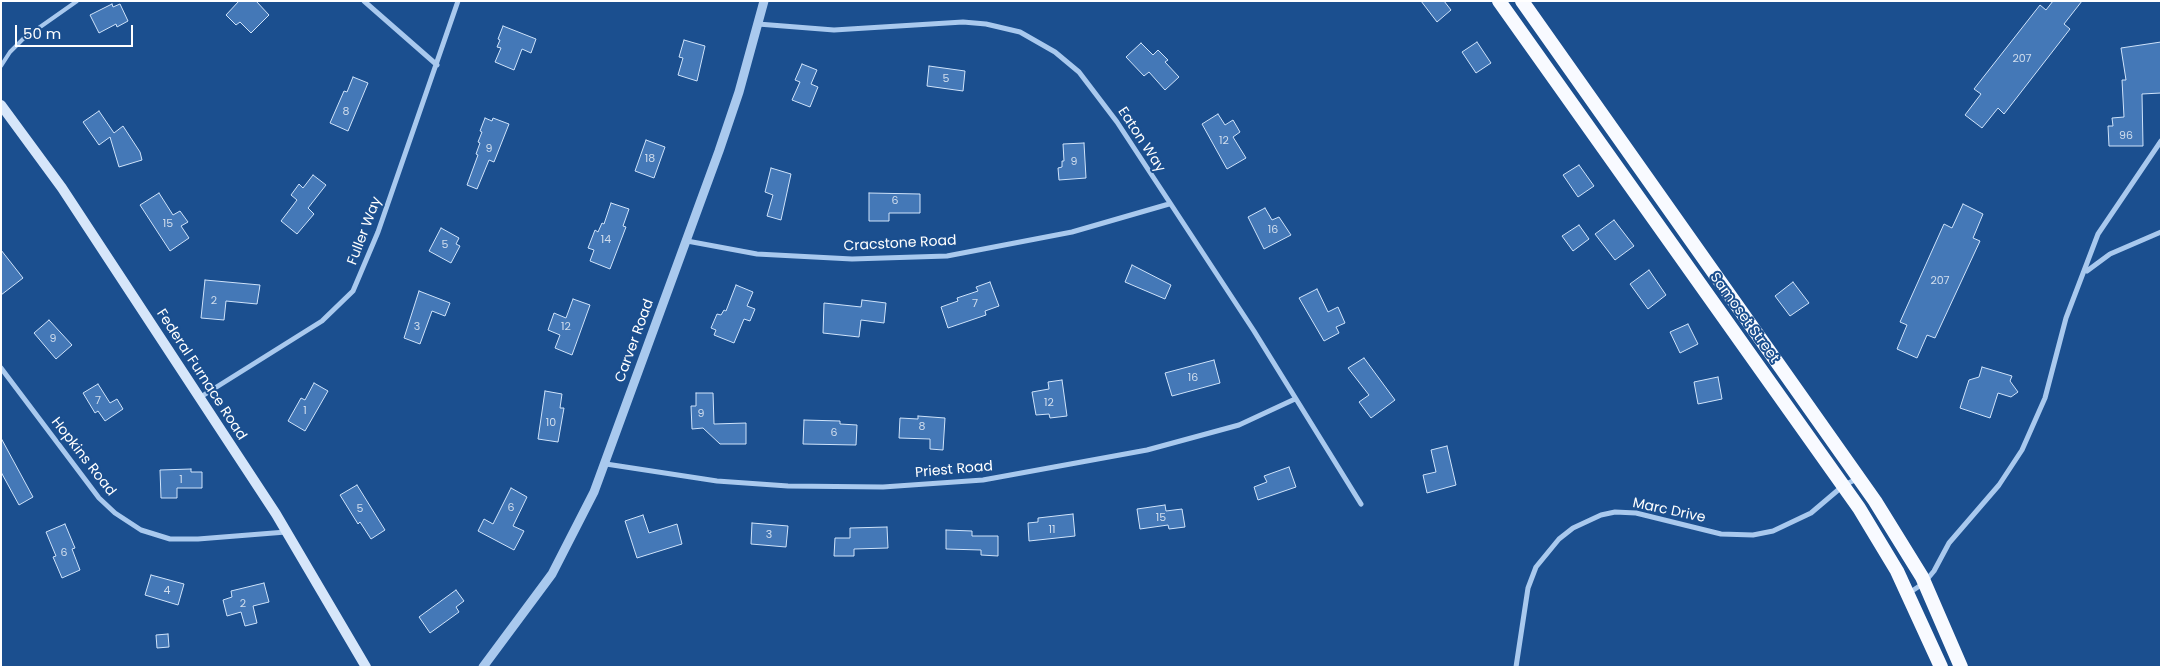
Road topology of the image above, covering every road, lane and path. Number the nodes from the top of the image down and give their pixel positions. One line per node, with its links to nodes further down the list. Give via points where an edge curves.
1 (77, 1): 9 (lane, via 23,39)
2 (364, 1): 8 (street)
3 (458, 1): 8 (street, Fuller Way)
4 (764, 1): 7 (street, Carver Road)
5 (1499, 1): 21 (highway, Samoset Street)
6 (1522, 1): 20 (highway, Samoset Street)
7 (758, 24): 12 (street, Eaton Way, via 834,30 962,22 1020,32 1055,52 1079,72 1117,122); 14 (street, Carver Road, via 739,92)
8 (437, 65): 17 (street, Fuller Way, via 378,232 353,291 322,320)
9 (1, 66)
10 (1, 105): 17 (main road, Federal Furnace Road, via 62,188)
11 (2161, 141): 15 (street, via 2098,234)
12 (1170, 204): 14 (street, Cracstone Road, via 1072,232 946,256 852,259 766,255); 18 (street, Eaton Way)
13 (2161, 232): 15 (street, via 2110,254)
14 (687, 241): 19 (street, Carver Road)
15 (2085, 273): 24 (street, via 2068,310 2045,398 2027,442 1999,485 1949,543)
16 (1, 368): 23 (street, Hopkins Road, via 99,498 141,530 170,539)
17 (199, 398): 23 (main road, Federal Furnace Road)
18 (1295, 399): 19 (street, Priest Road, via 1239,425 1147,450 983,480 883,487 788,486 717,481); 22 (street, Eaton Way)
19 (606, 464): 27 (street, Carver Road, via 552,574)
20 (1860, 477): 21 (street, Marc Drive); 24 (highway, Samoset Street)
21 (1844, 485): 25 (highway, Samoset Street); 28 (street, Marc Drive, via 1811,513 1774,531 1721,534 1622,512 1600,515 1572,528 1558,539 1536,567 1528,588)
22 (1361, 504)
23 (286, 532): 26 (main road, Federal Furnace Road)
24 (1924, 583): 25 (street); 30 (highway, Samoset Street)
25 (1908, 593): 29 (highway, Samoset Street)
26 (366, 667)
27 (483, 667)
28 (1516, 667)
29 (1941, 667)
30 (1961, 667)

